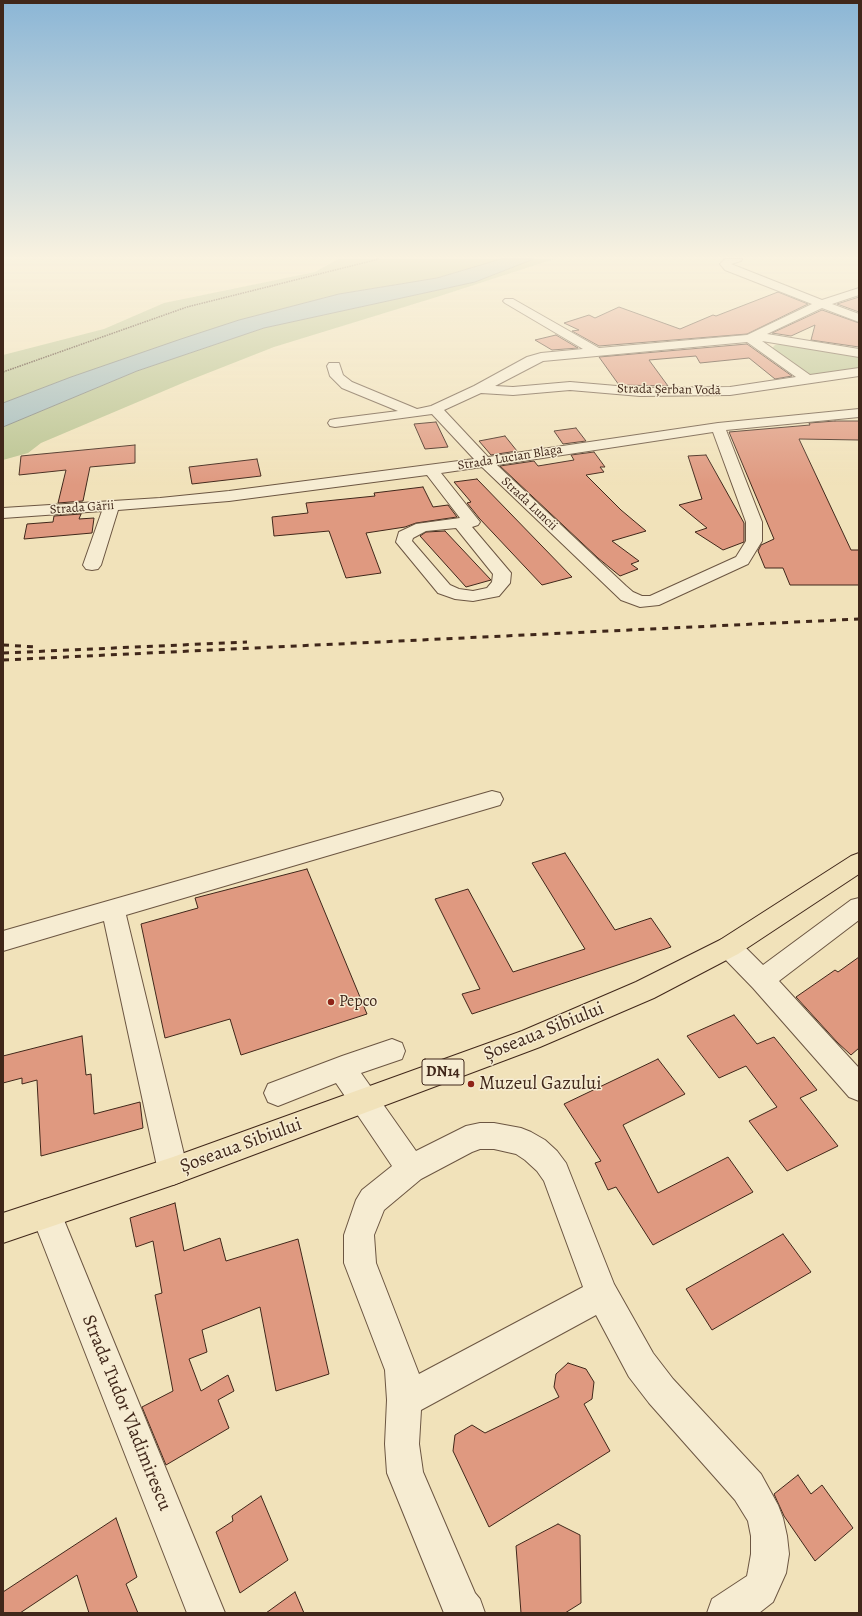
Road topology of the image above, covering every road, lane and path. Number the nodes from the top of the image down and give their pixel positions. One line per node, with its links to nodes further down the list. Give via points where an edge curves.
1 (109, 334): 8 (path)
2 (566, 334): 5 (street)
3 (758, 334): 4 (street)
4 (752, 337): 5 (street); 6 (street); 10 (street)
5 (595, 351): 11 (street, via 541,357)
6 (859, 353)
7 (334, 366): 13 (street, via 338,376 347,385)
8 (3, 372)
9 (859, 372): 10 (street, Strada Șerban Vodă)
10 (807, 379): 11 (street, Strada Șerban Vodă, via 708,392 640,392 581,386 513,391)
11 (479, 389): 12 (street)
12 (435, 409): 13 (street); 17 (street, Strada Luncii)
13 (416, 413): 15 (street)
14 (859, 413): 16 (street, Strada Lucian Blaga)
15 (335, 423)
16 (718, 427): 17 (street, Strada Lucian Blaga); 17 (street, Strada Luncii, via 754,522 754,541 742,560 653,601 640,602 627,596)
17 (484, 461): 18 (street, Strada Lucian Blaga)
18 (431, 470): 19 (street, Strada Lucian Blaga, via 236,496); 22 (street, via 472,522)
19 (160, 503): 20 (street, Strada Gării)
20 (112, 506): 21 (street, Strada Gării); 23 (street)
21 (3, 513)
22 (460, 523): 22 (street, via 422,527 405,535 404,542 444,589 455,594 473,596 493,592 501,583 502,573)
23 (92, 566)
24 (492, 799): 27 (street)
25 (859, 862): 29 (main road, Șoseaua Sibiului / DN14)
26 (859, 907): 30 (street)
27 (112, 910): 28 (street); 37 (street)
28 (3, 941)
29 (729, 948): 30 (street); 35 (main road, Șoseaua Sibiului / DN14, via 645,990 531,1039)
30 (762, 980): 33 (street)
31 (392, 1051): 32 (street)
32 (342, 1068): 34 (street); 35 (street)
33 (859, 1088)
34 (278, 1093)
35 (364, 1101): 36 (street); 37 (main road, Șoseaua Sibiului / DN14)
36 (411, 1169): 40 (street, via 466,1140 480,1136 508,1138 535,1150 547,1160 556,1173); 41 (street, via 373,1200 362,1223 359,1249 360,1263 402,1370)
37 (173, 1171): 38 (main road, Șoseaua Sibiului / DN14)
38 (46, 1214): 39 (main road, Șoseaua Sibiului / DN14); 42 (street, Strada Tudor Vladimirescu)
39 (3, 1228)
40 (602, 1294): 41 (street); 44 (street, via 642,1365 660,1391 748,1487 765,1518 770,1554 767,1573 760,1589)
41 (404, 1400): 43 (street, via 402,1444 405,1473 461,1608)
42 (206, 1613)
43 (466, 1613)
44 (726, 1613)

